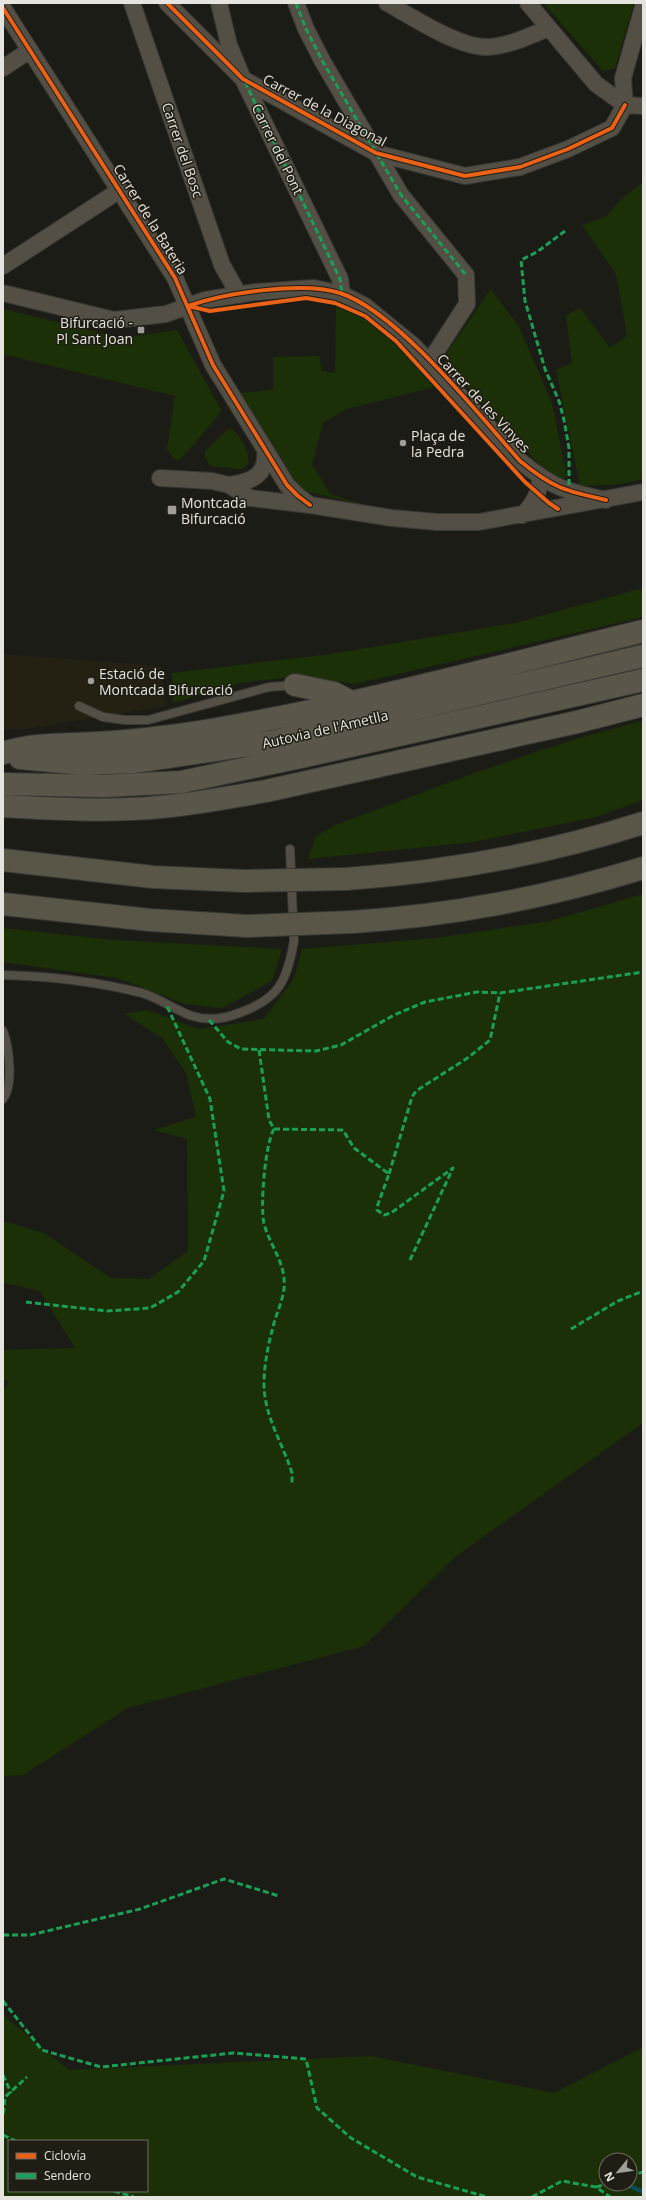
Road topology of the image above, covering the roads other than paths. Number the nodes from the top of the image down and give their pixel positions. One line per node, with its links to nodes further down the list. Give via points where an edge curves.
1 (132, 3): 20 (street, Carrer del Bosc, via 222,265)
2 (167, 3): 12 (street, Carrer de la Diagonal)
3 (219, 3): 12 (street, Carrer del Pont, via 229,44)
4 (296, 3): 15 (street, via 323,62)
5 (387, 3): 9 (street, via 454,40 486,47 513,42)
6 (528, 3): 9 (street)
7 (643, 7): 13 (street, via 623,78)
8 (3, 8): 10 (street, Carrer de la Bateria)
9 (549, 28): 13 (street, via 596,84)
10 (30, 50): 11 (street); 16 (street, Carrer de la Bateria)
11 (3, 68)
12 (243, 79): 15 (street, Carrer de la Diagonal); 19 (street, Carrer del Pont, via 340,279)
13 (625, 105): 14 (street); 15 (street, Carrer de la Diagonal, via 612,128 568,149 520,167 465,176)
14 (643, 106)
15 (376, 153): 22 (street, Carrer de les Vinyes, via 401,195 466,275 467,304)
16 (120, 190): 17 (street); 21 (street, Carrer de la Bateria, via 175,278)
17 (3, 266)
18 (3, 292): 21 (street, Carrer de les Vinyes, via 114,320 166,314)
19 (342, 294): 20 (street, Carrer de les Vinyes, via 314,288); 22 (street, Carrer de les Vinyes, via 386,321)
20 (239, 295): 21 (street, Carrer de les Vinyes, via 205,300)
21 (188, 306): 23 (street, Carrer de la Bateria, via 214,365)
22 (430, 361): 24 (street, Carrer de les Vinyes, via 520,461)
23 (265, 449): 26 (street, via 266,459 258,474 250,480); 30 (street, Carrer de la Bateria, via 287,486)
24 (540, 477): 27 (street, Carrer de les Vinyes); 32 (street, via 540,487 532,505)
25 (160, 478): 26 (street, via 212,481)
26 (228, 485): 30 (street, via 250,498)
27 (569, 492): 29 (street, Carrer de les Vinyes); 31 (street, via 566,501)
28 (643, 492): 29 (street)
29 (606, 500): 31 (street)
30 (310, 504): 32 (street, via 392,518 437,522 479,522)
31 (558, 508): 32 (street)
32 (522, 515)
33 (643, 631): 37 (highway)
34 (643, 656): 42 (highway, Autovia de l'Ametlla, via 270,742 170,758 84,764)
35 (643, 680): 43 (highway, Autovia de l'Ametlla, via 182,782 103,786)
36 (295, 685): 37 (highway, via 334,692); 39 (lane, via 269,687 148,720 103,718); 40 (highway, via 301,696)
37 (351, 702): 40 (highway)
38 (643, 705): 44 (highway, via 266,791 214,800 125,809)
39 (79, 706)
40 (300, 713): 41 (highway, via 196,733 99,743 23,746)
41 (3, 753)
42 (3, 756)
43 (3, 784)
44 (3, 806)
45 (643, 823): 47 (highway, bridge, via 584,842 511,858 399,875 346,879 245,881 153,877)
46 (290, 849): 50 (lane, via 294,941 292,956 278,990 257,1007 209,1020 192,1016 143,994 85,983)
47 (3, 860)
48 (643, 868): 49 (highway, bridge, via 593,884 520,901 449,913 352,922 247,926 150,920)
49 (3, 904)
50 (3, 975)
51 (3, 1031): 52 (lane, via 8,1064 8,1092)
52 (3, 1099)

